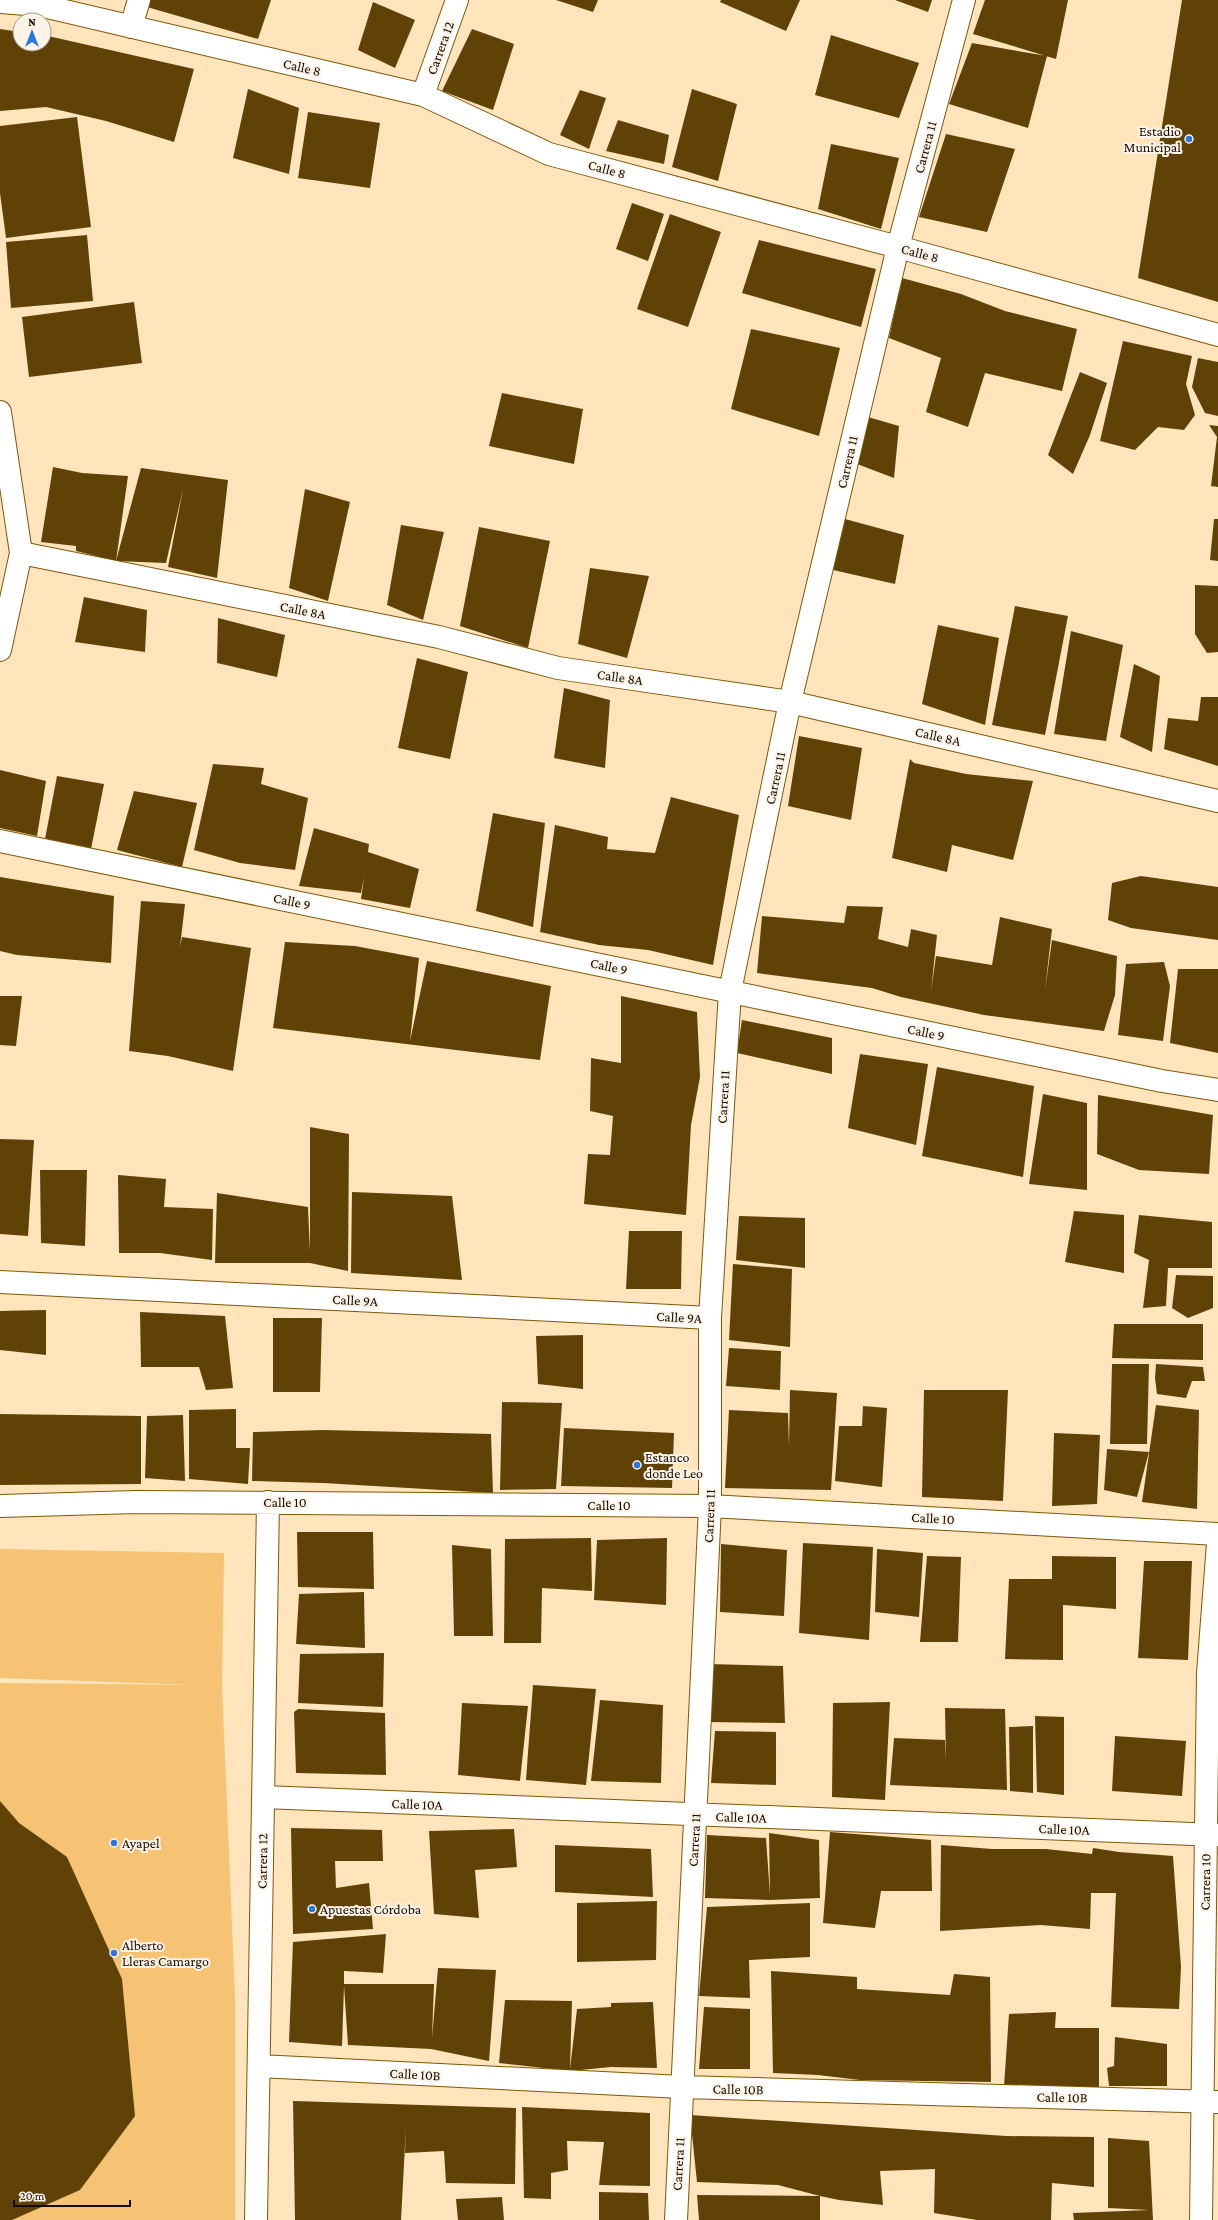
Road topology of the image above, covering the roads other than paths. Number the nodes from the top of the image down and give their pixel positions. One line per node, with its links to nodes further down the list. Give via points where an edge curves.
1 (140, 0): 5 (street)
2 (457, 0): 6 (street, Carrera 12)
3 (964, 0): 7 (street, Carrera 11)
4 (0, 2): 5 (street, Calle 8, via 39,5)
5 (131, 26): 6 (street, Calle 8)
6 (423, 95): 7 (street, Calle 8, via 549,154)
7 (898, 247): 8 (street, Calle 8); 12 (street, Carrera 11)
8 (1218, 335)
9 (0, 412): 10 (street)
10 (21, 553): 11 (street); 12 (street, Calle 8A, via 439,637 558,668)
11 (0, 650)
12 (790, 702): 13 (street, Calle 8A); 15 (street, Carrera 11)
13 (1218, 801)
14 (0, 841): 15 (street, Calle 9)
15 (730, 991): 16 (street, Calle 9, via 1162,1081); 18 (street, Carrera 11)
16 (1218, 1090)
17 (0, 1282): 18 (street, Calle 9A)
18 (710, 1318): 21 (street, Carrera 11)
19 (268, 1502): 20 (street, Calle 10); 21 (street, Calle 10); 24 (street, Carrera 12)
20 (0, 1506)
21 (710, 1506): 22 (street, Calle 10); 25 (street, Carrera 11)
22 (1218, 1534)
23 (1218, 1544): 26 (street, Carrera 10, via 1208,1673)
24 (263, 1798): 25 (street, Calle 10A); 27 (street, Carrera 12)
25 (695, 1815): 26 (street, Calle 10A); 28 (street, Carrera 11)
26 (1212, 1835): 29 (street, Carrera 10)
27 (259, 2066): 28 (street, Calle 10B); 30 (street, Carrera 12)
28 (682, 2087): 29 (street, Calle 10B); 31 (street, Carrera 11)
29 (1210, 2101): 32 (street, Carrera 10)
30 (256, 2220)
31 (676, 2220)
32 (1200, 2220)

